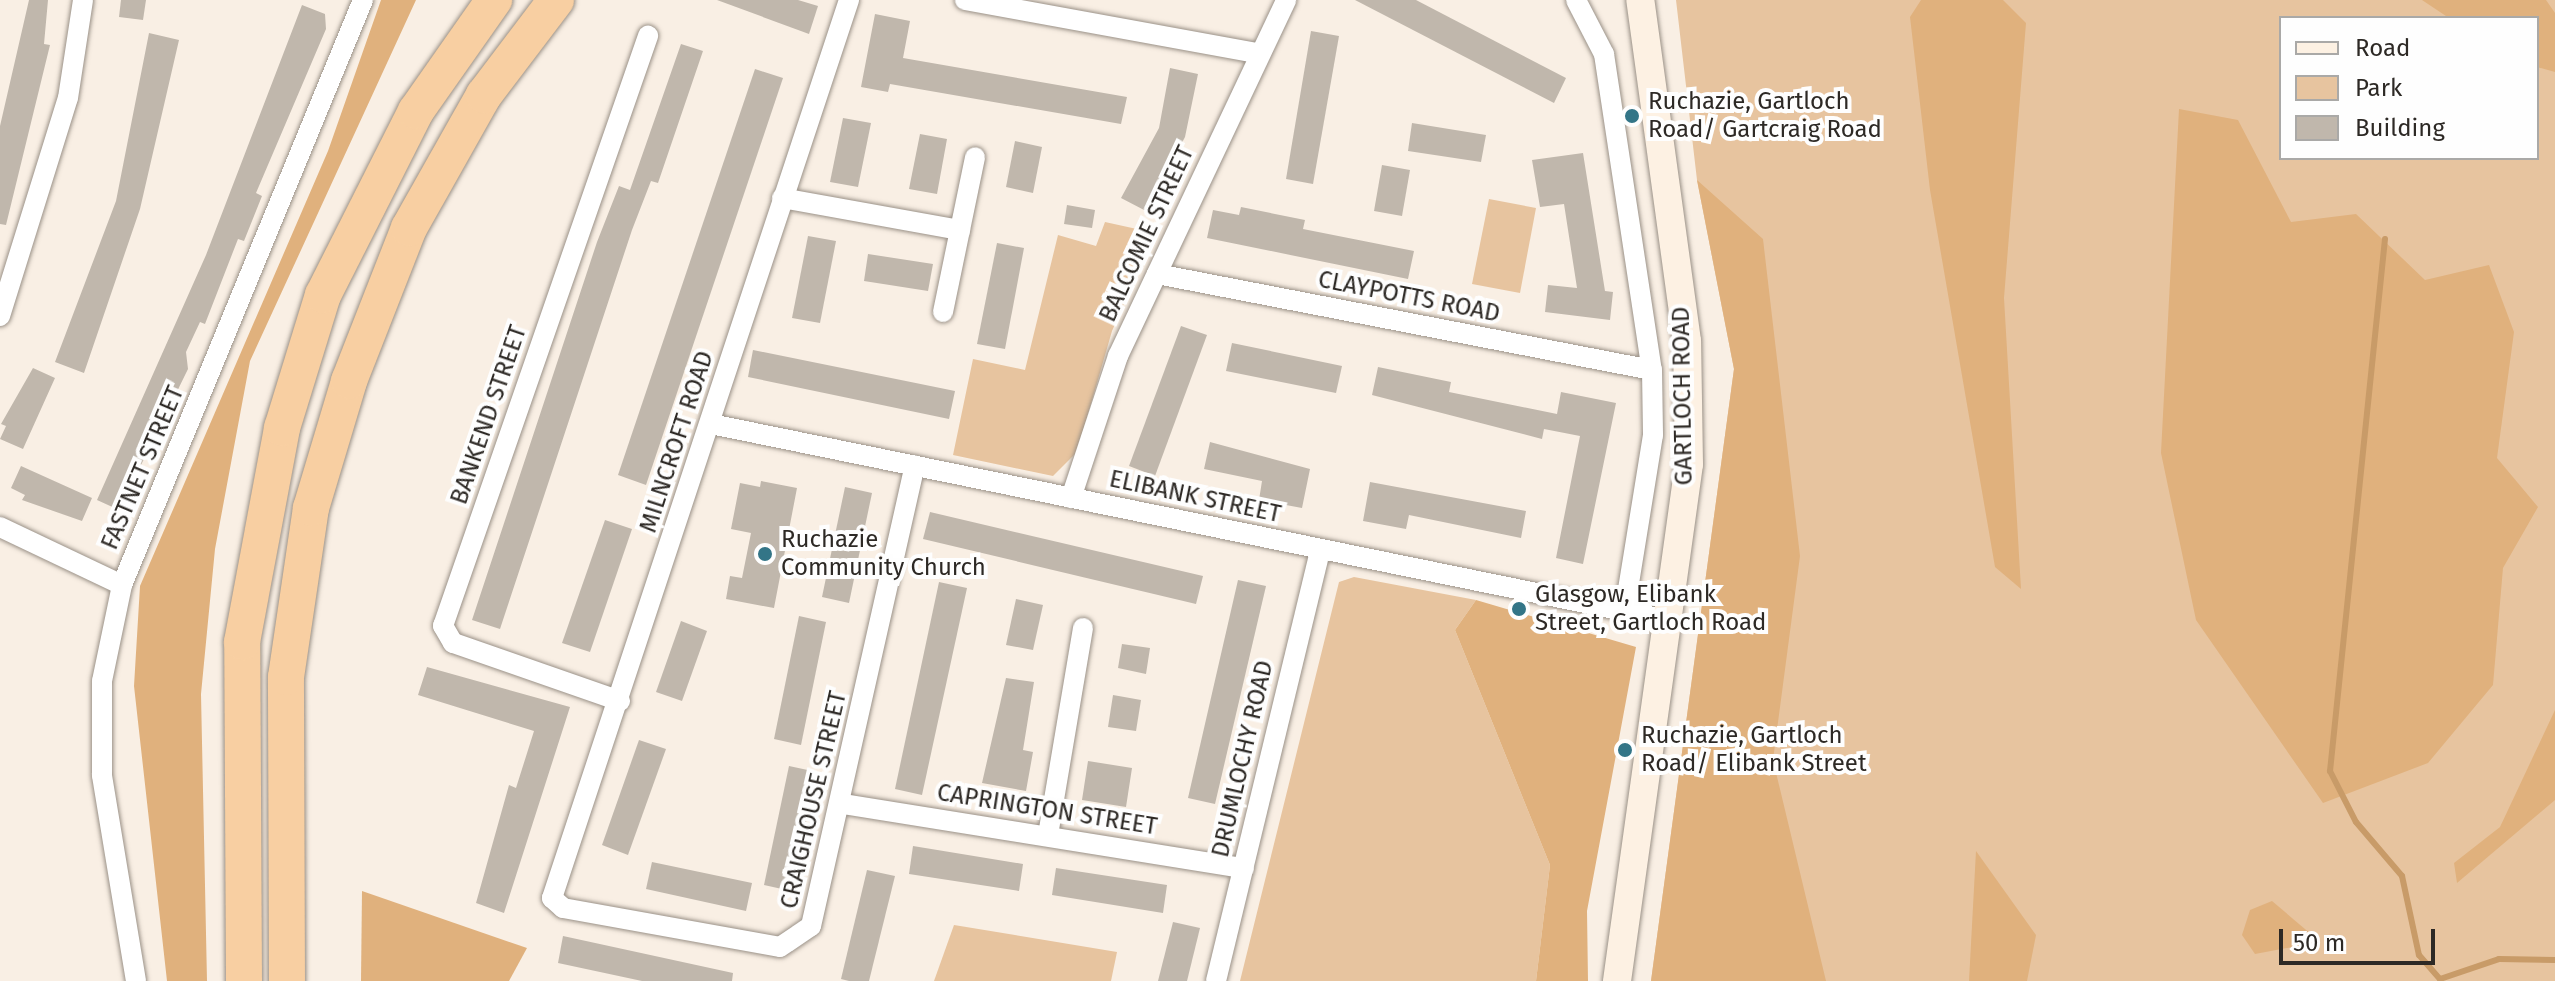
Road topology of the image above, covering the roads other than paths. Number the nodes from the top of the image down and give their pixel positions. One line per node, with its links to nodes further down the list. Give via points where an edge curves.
1 (83, 0): 17 (street, via 60,127)
2 (363, 0): 24 (street, FASTNET STREET)
3 (494, 0): 34 (highway, via 416,111 323,295 282,428 242,642)
4 (556, 0): 35 (highway, via 484,95 409,228 349,381 311,508 286,677)
5 (849, 0): 13 (street, MILNCROFT ROAD)
6 (965, 0): 11 (street)
7 (1286, 0): 11 (street, BALCOMIE STREET)
8 (1576, 0): 18 (street, via 1604,54)
9 (1640, 0): 26 (main road, GARTLOCH ROAD, via 1687,341 1689,464)
10 (648, 36): 28 (street, BANKEND STREET, via 443,626 453,643)
11 (1258, 53): 15 (street, BALCOMIE STREET)
12 (975, 157): 14 (street)
13 (782, 198): 14 (street); 19 (street, MILNCROFT ROAD)
14 (960, 230): 16 (street)
15 (1157, 274): 18 (street, CLAYPOTTS ROAD); 21 (street, BALCOMIE STREET, via 1118,356)
16 (943, 312)
17 (0, 316)
18 (1652, 370): 25 (street, via 1653,435)
19 (711, 424): 20 (street, ELIBANK STREET); 28 (street, MILNCROFT ROAD)
20 (915, 466): 21 (street, ELIBANK STREET); 29 (street, CRAIGHOUSE STREET)
21 (1071, 498): 23 (street, ELIBANK STREET)
22 (0, 527): 24 (street)
23 (1320, 550): 25 (street, ELIBANK STREET); 31 (street, DRUMLOCHY ROAD)
24 (122, 585): 33 (street, FASTNET STREET, via 102,681 102,775)
25 (1624, 614): 26 (street, ELIBANK STREET)
26 (1668, 620): 37 (main road, GARTLOCH ROAD)
27 (1083, 628): 30 (street)
28 (620, 701): 32 (street, MILNCROFT ROAD)
29 (843, 804): 30 (street, CAPRINGTON STREET); 32 (street, CRAIGHOUSE STREET, via 811,926 780,947 563,908)
30 (1048, 835): 31 (street, CAPRINGTON STREET)
31 (1244, 868): 36 (street, DRUMLOCHY ROAD)
32 (552, 898)
33 (136, 981)
34 (244, 981)
35 (287, 981)
36 (1216, 981)
37 (1617, 981)

